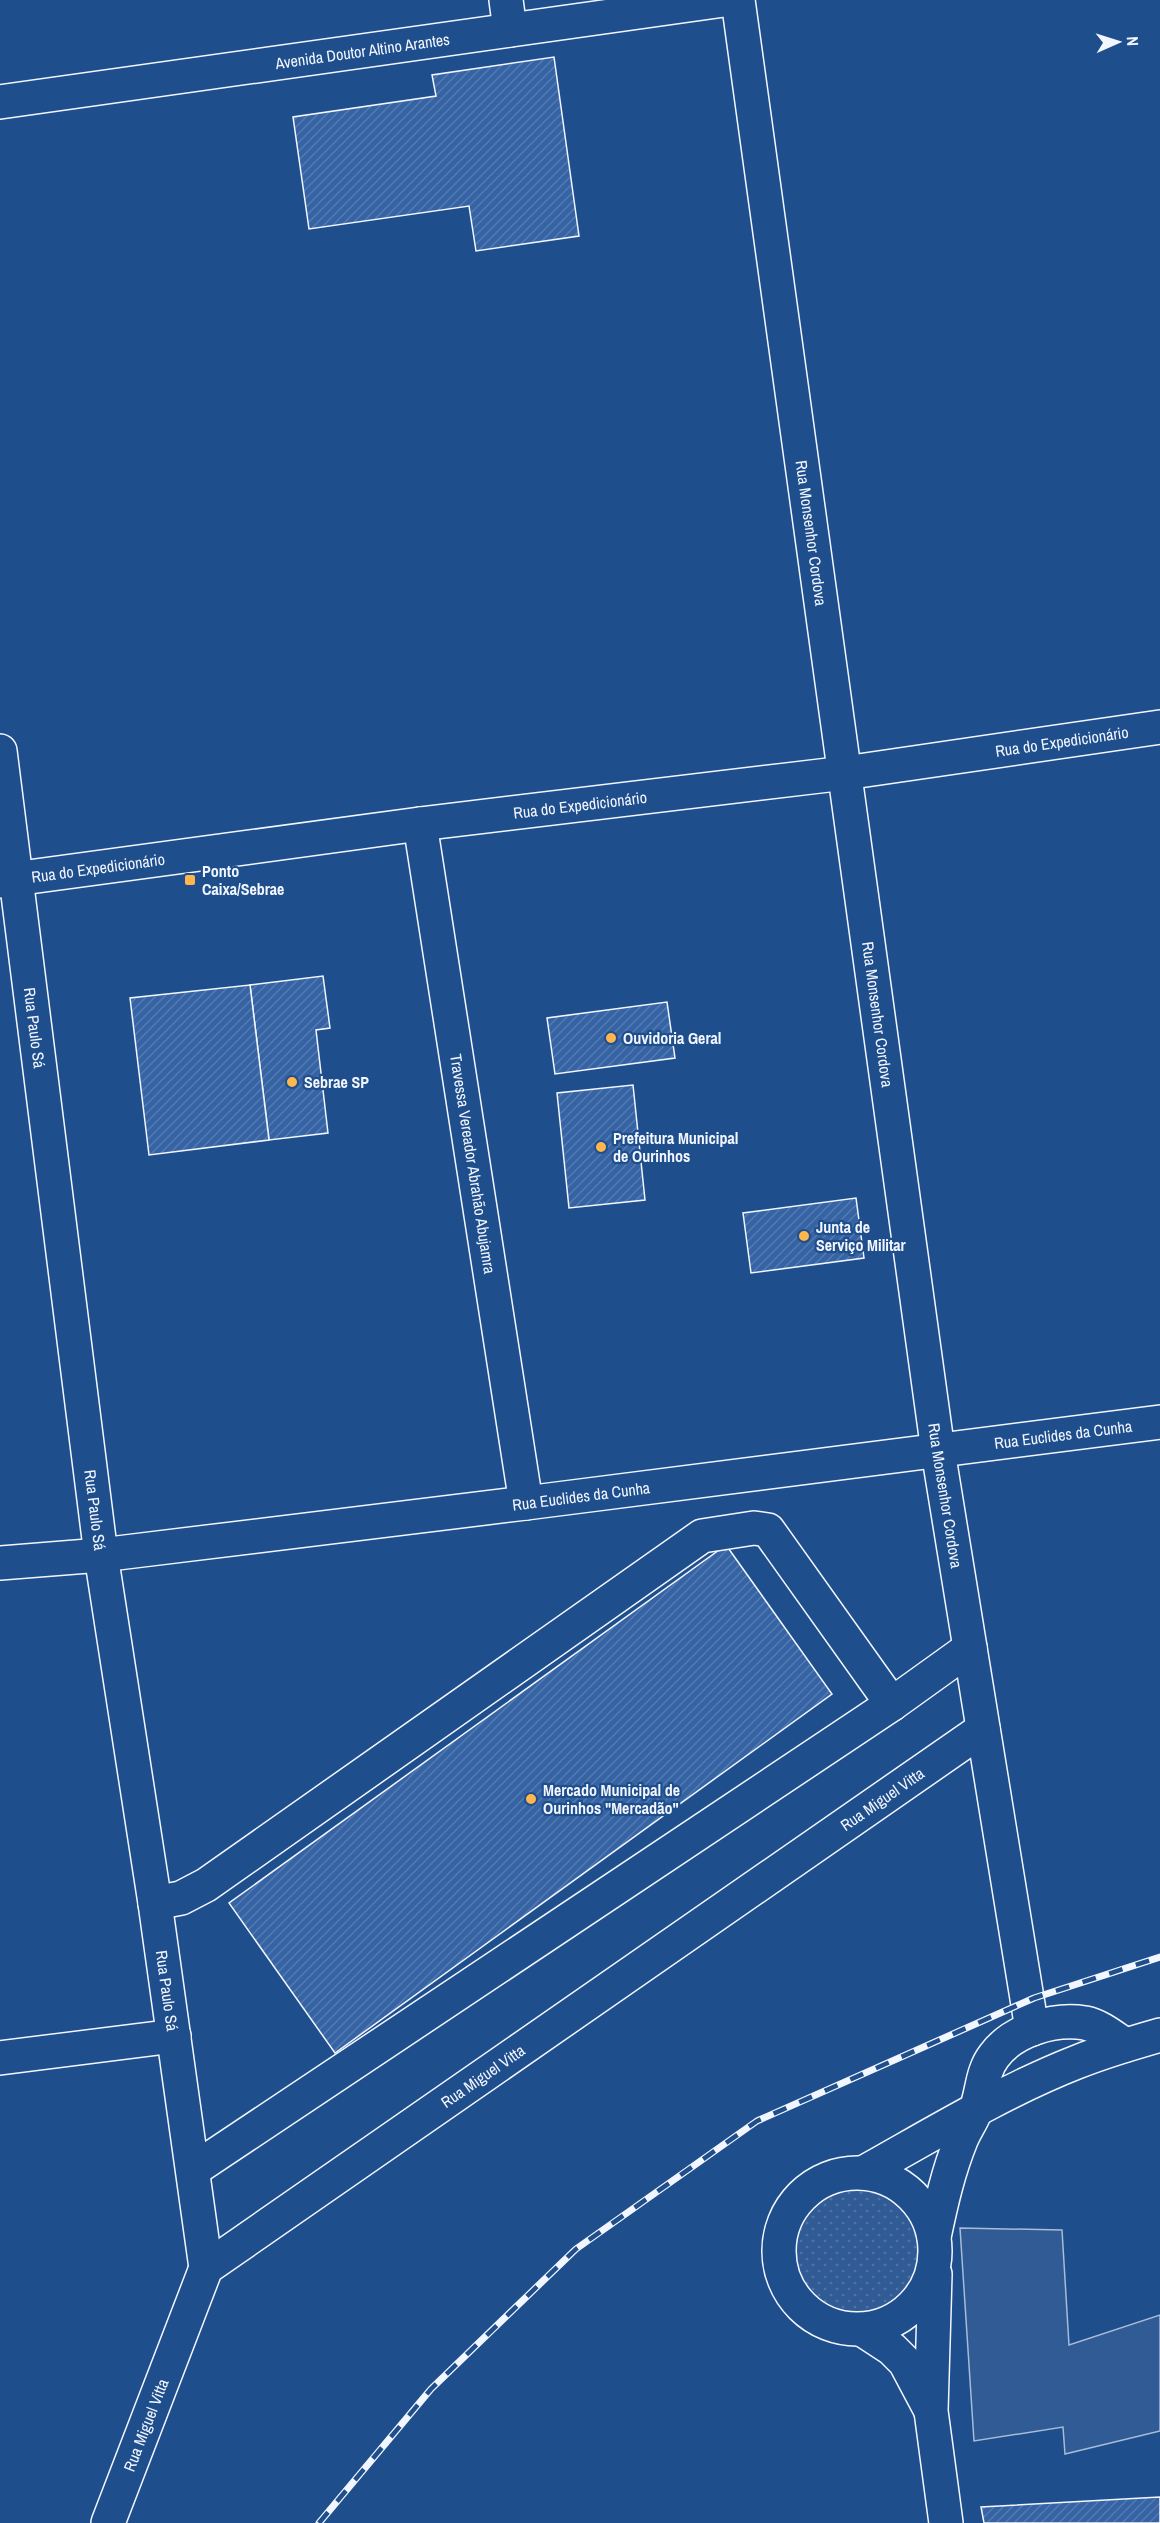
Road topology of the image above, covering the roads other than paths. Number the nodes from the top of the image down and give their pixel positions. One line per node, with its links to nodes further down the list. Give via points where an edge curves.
1 (724, 0): 3 (street, Avenida Doutor Altino Arantes)
2 (738, 0): 7 (street, Rua Monsenhor Cordova)
3 (508, 15): 4 (street, Avenida Doutor Altino Arantes)
4 (0, 102)
5 (1160, 727): 7 (street, Rua do Expedicionário)
6 (0, 751): 9 (street, Rua Paulo Sá)
7 (844, 773): 8 (street, Rua do Expedicionário); 11 (street, Rua Monsenhor Cordova)
8 (420, 824): 9 (street, Rua do Expedicionário); 12 (street, Travessa Vereador Abrahão Abujamra)
9 (8, 880): 13 (street, Rua Paulo Sá)
10 (1160, 1422): 11 (street, Rua Euclides da Cunha)
11 (938, 1451): 12 (street, Rua Euclides da Cunha); 15 (street, Rua Monsenhor Cordova)
12 (526, 1503): 13 (street, Rua Euclides da Cunha)
13 (101, 1555): 14 (street, Rua Euclides da Cunha); 18 (street, Rua Paulo Sá)
14 (0, 1563)
15 (970, 1648): 16 (street); 17 (street, Rua Monsenhor Cordova)
16 (892, 1704): 18 (street, via 768,1530 754,1528 702,1536 206,1885 181,1898); 25 (street)
17 (983, 1729): 19 (street, Rua Monsenhor Cordova); 28 (street, Rua Miguel Vitta)
18 (155, 1903): 21 (street, Rua Paulo Sá)
19 (1032, 2029): 22 (street, via 1063,2022 1086,2024); 24 (street, via 1010,2040 993,2056 981,2080)
20 (1160, 2035): 22 (street)
21 (174, 2036): 23 (street); 25 (street, Rua Paulo Sá)
22 (1125, 2045): 24 (street, via 1045,2076)
23 (0, 2058)
24 (976, 2110): 26 (street); 27 (street, via 950,2169 941,2200)
25 (192, 2170): 28 (street, Rua Paulo Sá)
26 (862, 2172): 27 (street, via 887,2178 909,2192 926,2213); 29 (street, via 839,2174 818,2183 800,2198 786,2217 780,2263 787,2285 800,2304 818,2319 839,2328)
27 (935, 2248): 29 (street, via 930,2280 920,2299 903,2315); 30 (street)
28 (206, 2268): 31 (street, Rua Miguel Vitta)
29 (863, 2330): 30 (street, via 905,2362)
30 (931, 2411): 32 (street)
31 (108, 2523)
32 (946, 2523)

